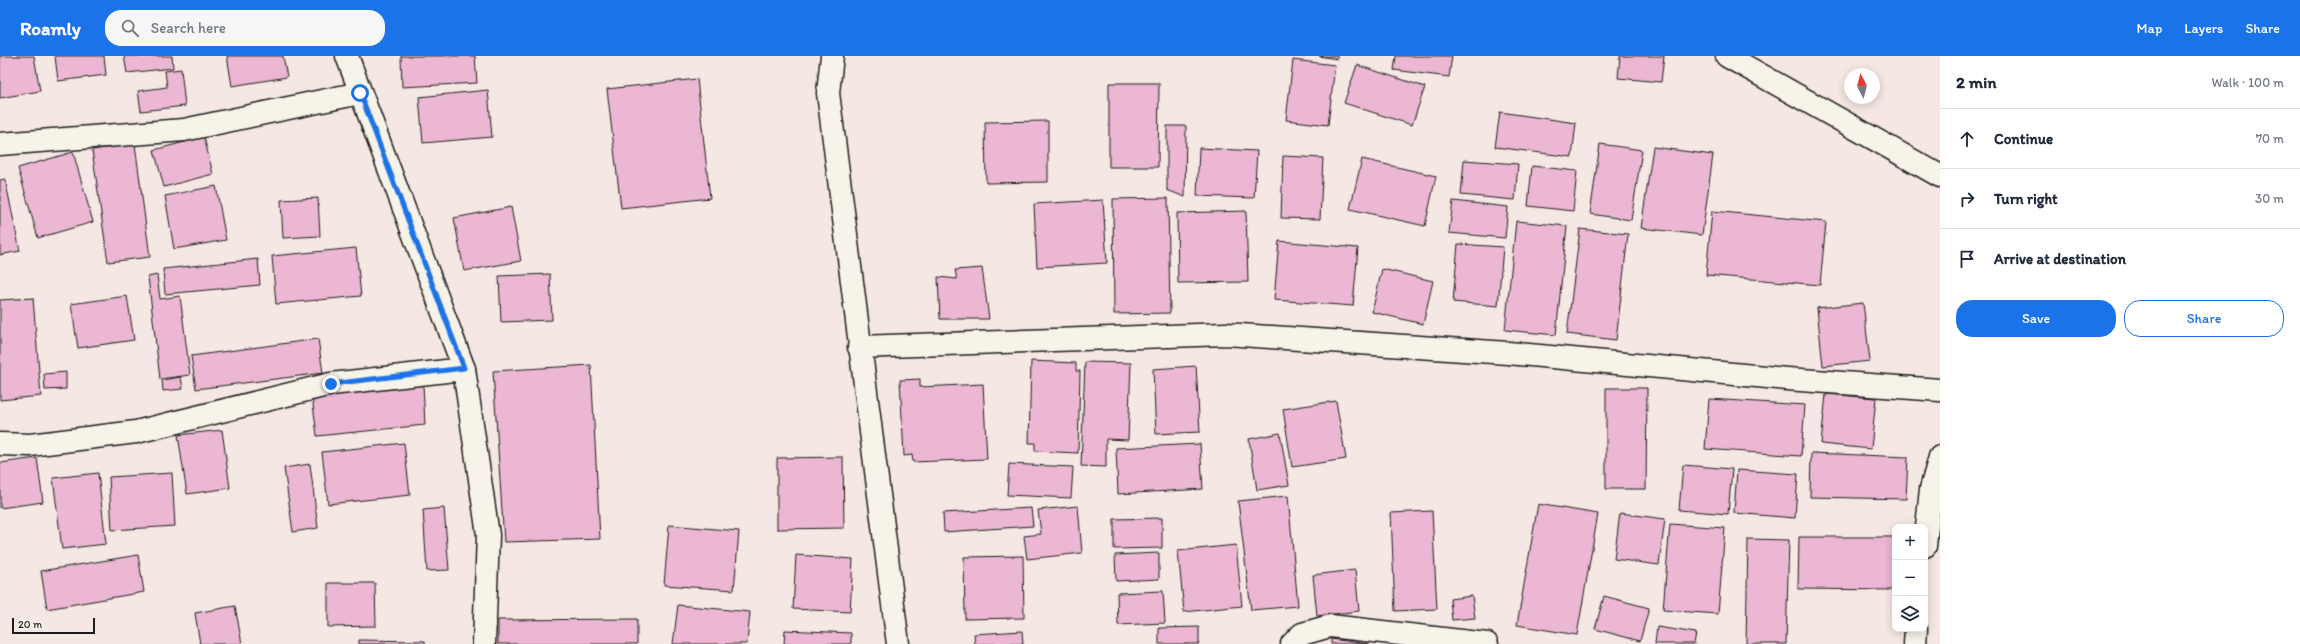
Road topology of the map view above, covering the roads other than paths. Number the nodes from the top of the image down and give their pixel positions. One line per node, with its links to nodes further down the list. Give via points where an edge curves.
1 (347, 56): 4 (street)
2 (832, 56): 7 (street, via 828,92)
3 (1727, 56): 6 (street)
4 (360, 93): 5 (street, via 184,130); 8 (street)
5 (0, 144)
6 (1940, 176)
7 (859, 347): 9 (street, via 1226,334 1508,353 1787,379); 15 (street)
8 (464, 368): 10 (street, via 331,384 136,432 30,445); 14 (street, via 488,535)
9 (1940, 390)
10 (0, 444)
11 (1940, 457): 12 (street, via 1931,488)
12 (1927, 524)
13 (1916, 632): 18 (street)
14 (484, 644)
15 (898, 644)
16 (1292, 644): 17 (street, via 1302,634 1330,626)
17 (1487, 644)
18 (1915, 644)

